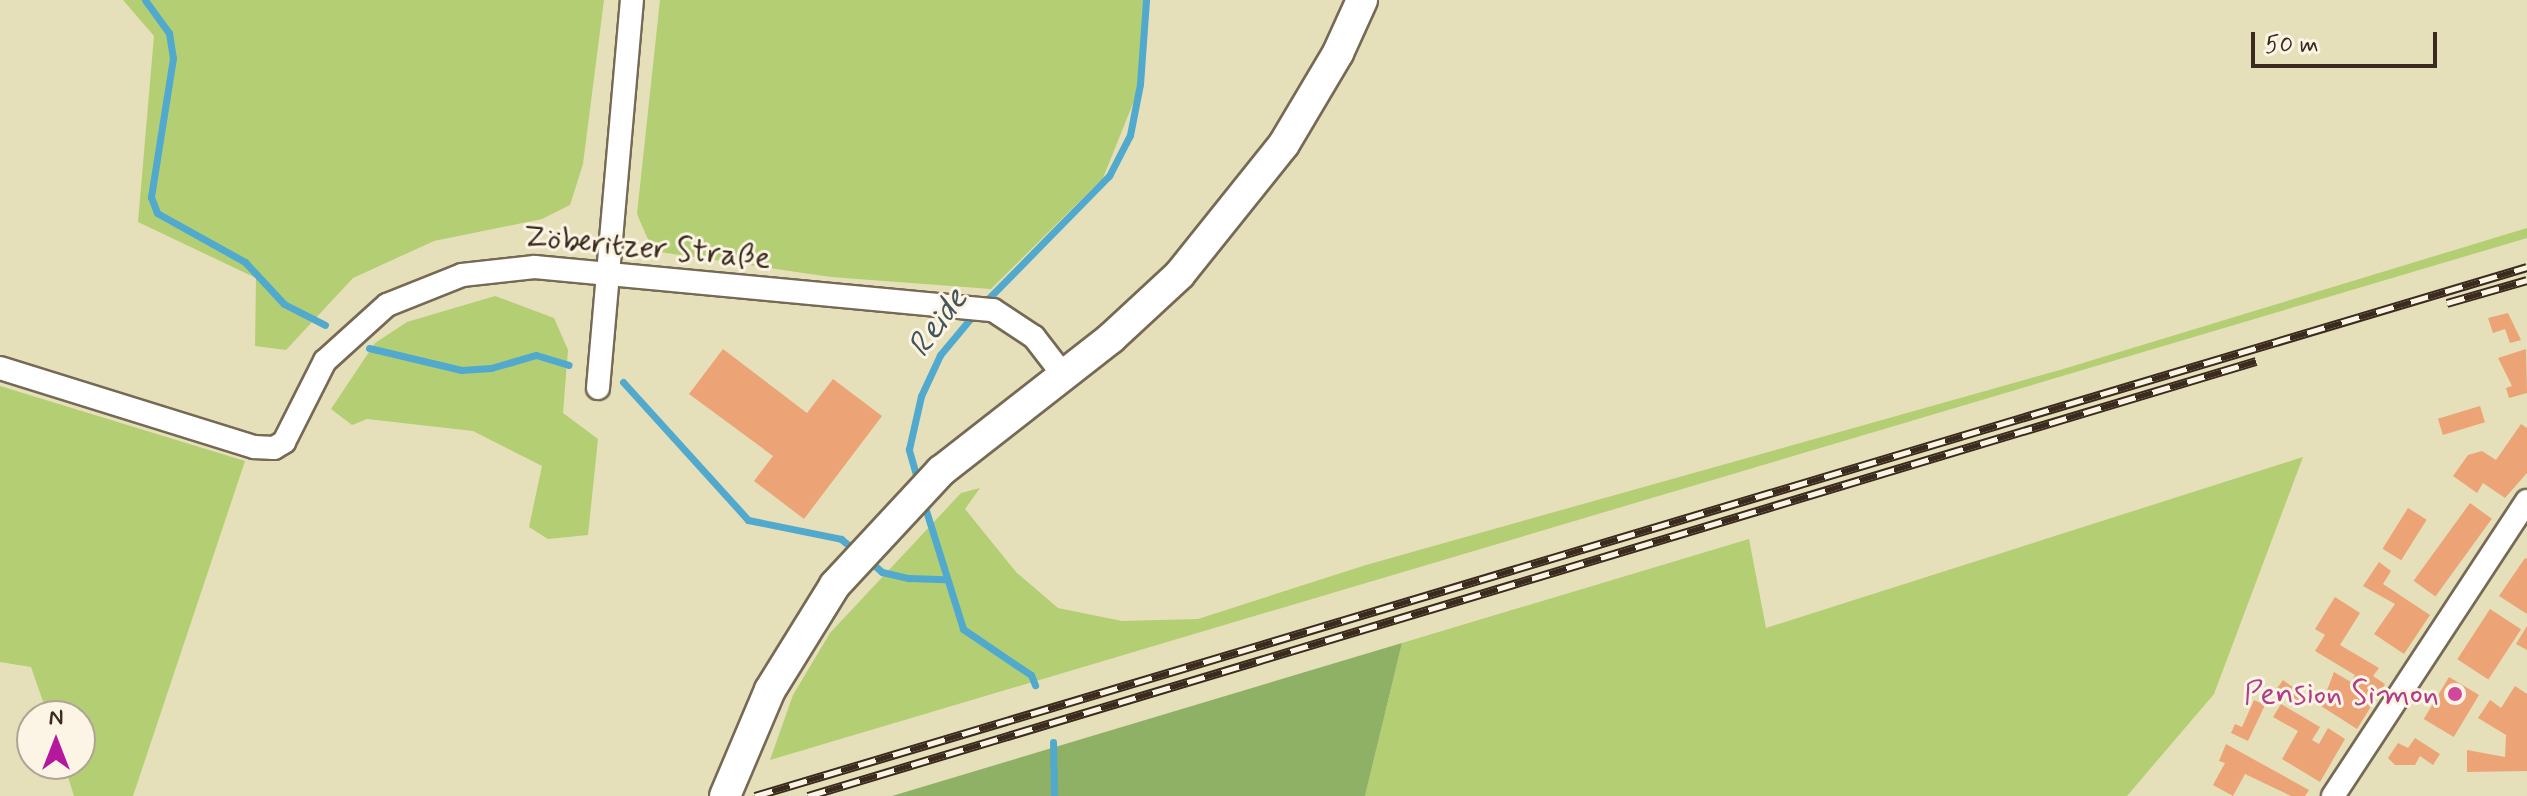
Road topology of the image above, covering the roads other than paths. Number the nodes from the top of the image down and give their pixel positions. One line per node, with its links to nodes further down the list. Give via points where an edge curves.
1 (632, 0): 3 (street)
2 (1362, 0): 5 (main road, via 1305,111 1242,200 1180,274)
3 (606, 274): 4 (street, Zöberitzer Straße, via 535,267 484,270 437,282 387,305 325,361 284,442 274,448 254,447); 5 (street, Zöberitzer Straße, via 993,310 1016,321); 6 (street)
4 (0, 368)
5 (1064, 376): 8 (main road, via 941,471 854,562 783,667)
6 (598, 388)
7 (2527, 501): 9 (street)
8 (725, 796)
9 (2333, 796)

